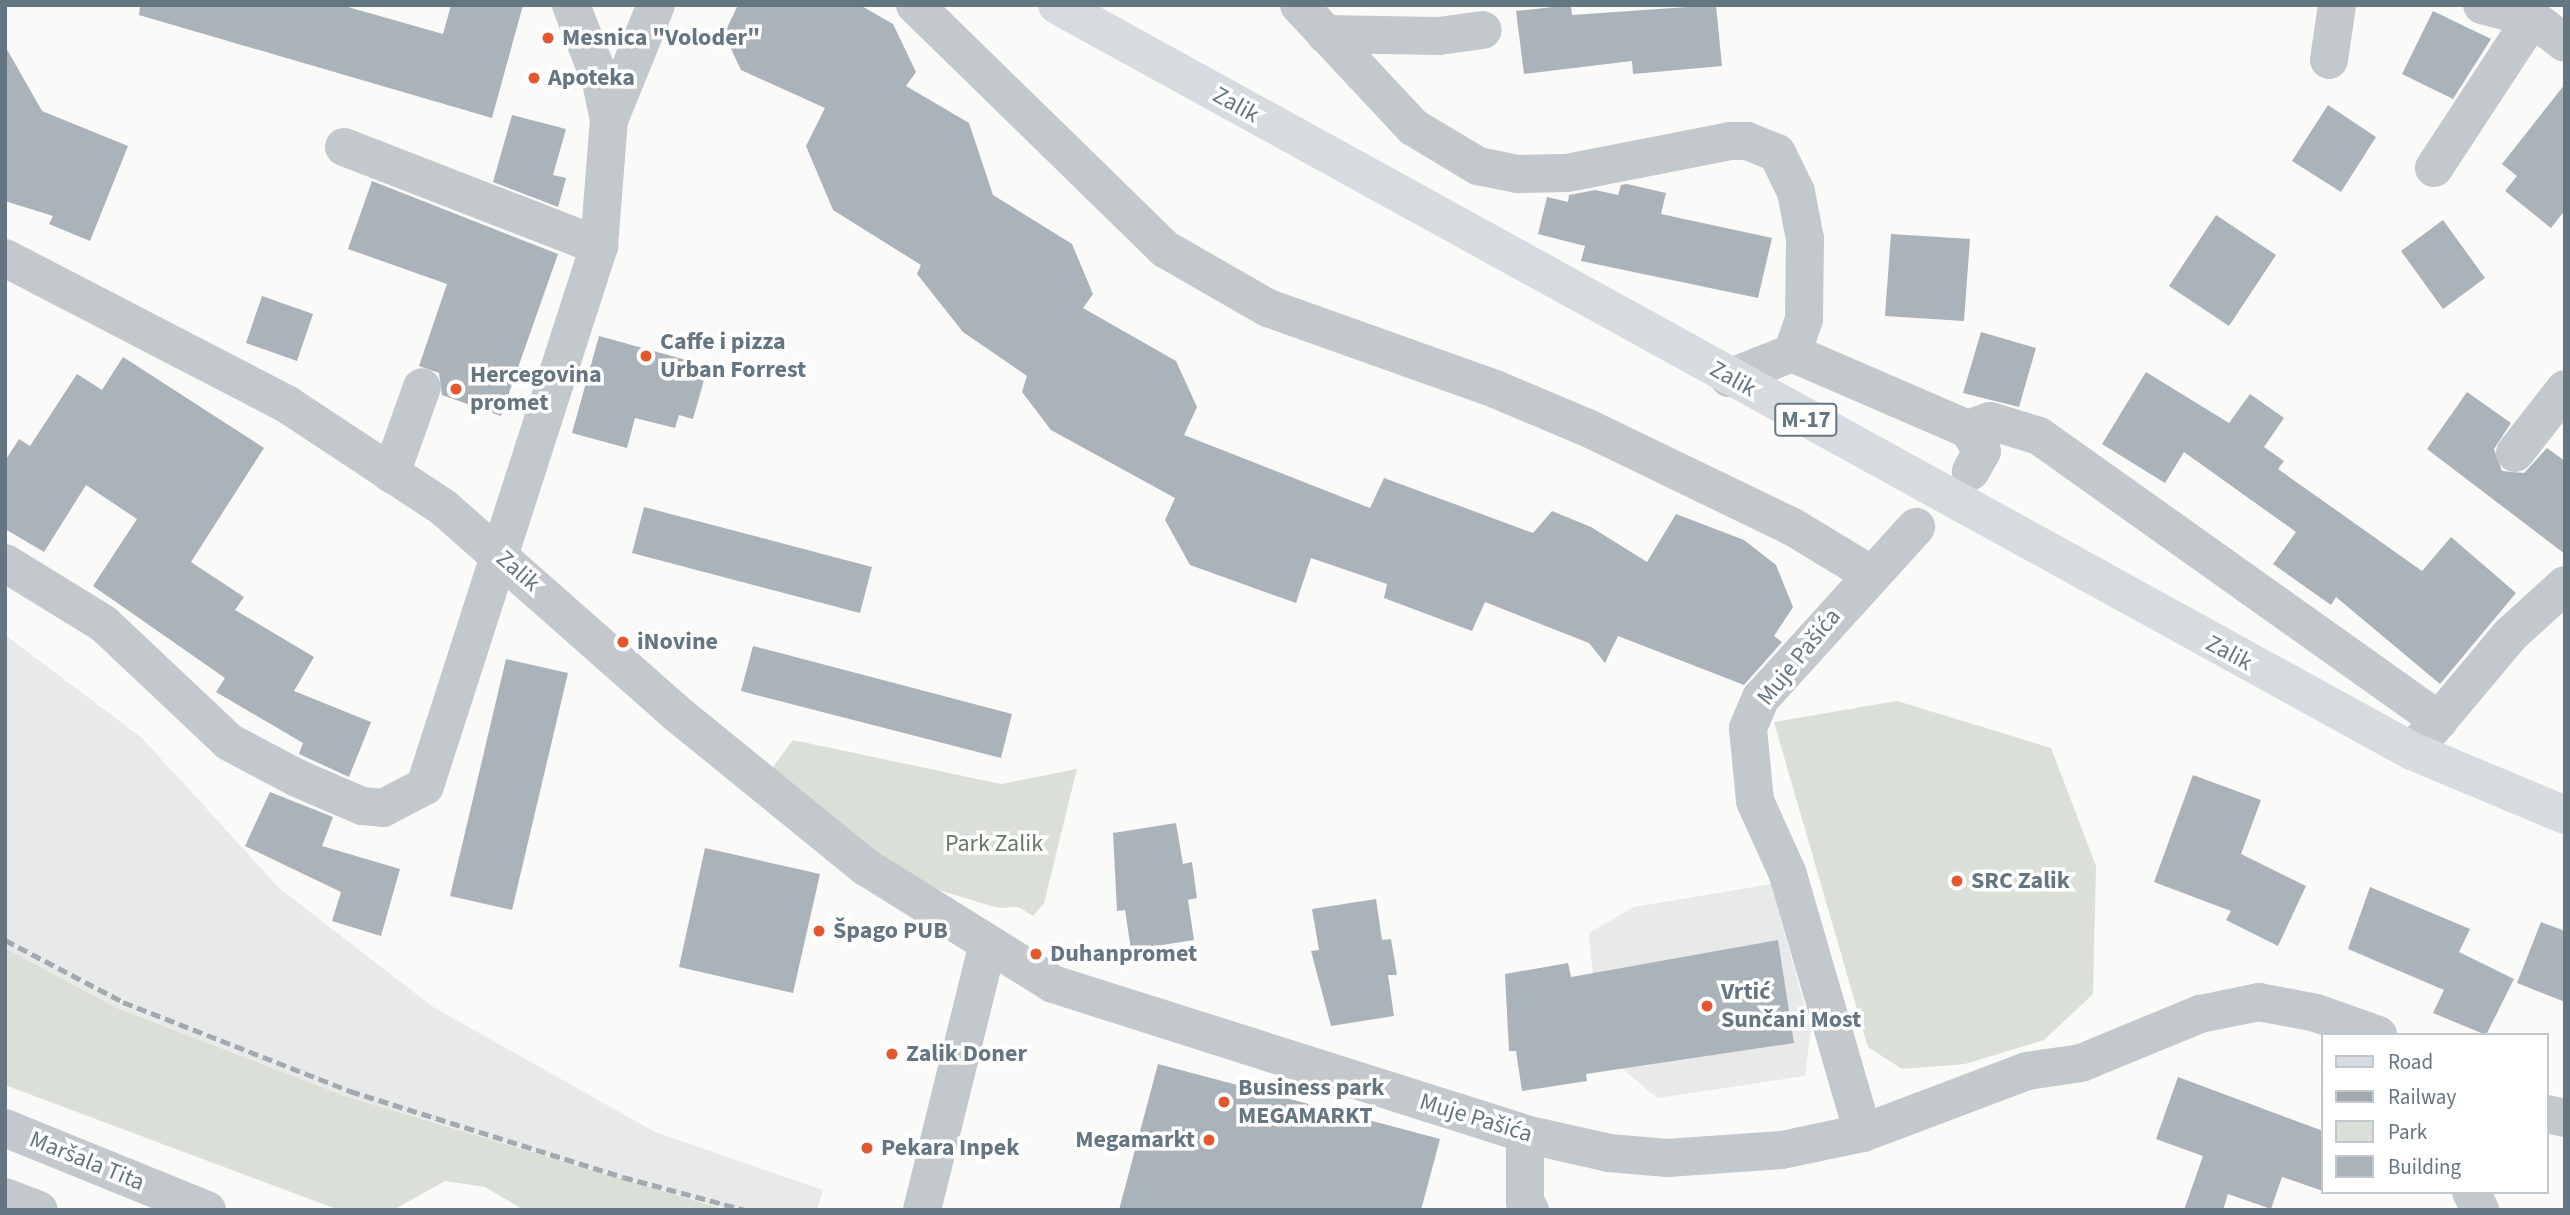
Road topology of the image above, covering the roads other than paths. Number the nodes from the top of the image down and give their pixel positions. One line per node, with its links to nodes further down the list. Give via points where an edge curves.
1 (571, 5): 13 (street, via 601,82)
2 (656, 5): 13 (street)
3 (915, 5): 29 (street, via 1175,255 1268,308 1495,389 1590,429 1791,526)
4 (1057, 5): 19 (main road, Zalik / M-17)
5 (1299, 5): 10 (street)
6 (2337, 5): 12 (street)
7 (2482, 5): 8 (street)
8 (2532, 18): 11 (street); 15 (street)
9 (1483, 30): 10 (street, via 1439,36)
10 (1325, 34): 18 (street, via 1413,127 1478,166 1518,174 1567,173 1730,141 1747,141 1777,153 1796,192 1805,239 1804,319)
11 (2565, 43)
12 (2329, 60)
13 (609, 120): 16 (street)
14 (344, 147): 16 (street)
15 (2434, 168)
16 (599, 246): 27 (street)
17 (5, 258): 25 (street, Zalik, via 266,393)
18 (1792, 353): 19 (street); 22 (street)
19 (1729, 378): 32 (main road, Zalik / M-17)
20 (422, 387): 25 (street)
21 (2565, 389): 23 (street)
22 (1968, 429): 24 (street, via 1982,451); 31 (street, via 1990,421 2039,436)
23 (2515, 453)
24 (1972, 471)
25 (391, 474): 27 (street, Zalik)
26 (1916, 527): 29 (street, Muje Pašića)
27 (498, 554): 28 (street, via 425,786 383,808 362,806 229,742 104,624); 34 (street, Zalik, via 675,712 866,867)
28 (5, 563)
29 (1869, 573): 37 (street, Muje Pašića, via 1761,698 1748,728 1755,802 1787,872)
30 (2565, 585): 31 (street, via 2510,635)
31 (2439, 720): 32 (street)
32 (2412, 751): 33 (main road, Zalik / M-17)
33 (2565, 815)
34 (987, 948): 38 (street, Muje Pašića, via 1053,984); 43 (street)
35 (2372, 1033): 37 (street, Muje Pašića, via 2316,1013 2259,1002 2200,1014 2081,1062 2027,1071)
36 (5, 1128): 42 (street, Maršala Tita)
37 (1863, 1133): 38 (street, Muje Pašića, via 1783,1150 1667,1158 1609,1153)
38 (1525, 1134): 44 (street, via 1525,1202)
39 (2472, 1194): 45 (street)
40 (5, 1196): 41 (street)
41 (39, 1210)
42 (207, 1210)
43 (922, 1210)
44 (1530, 1210)
45 (2480, 1210)

